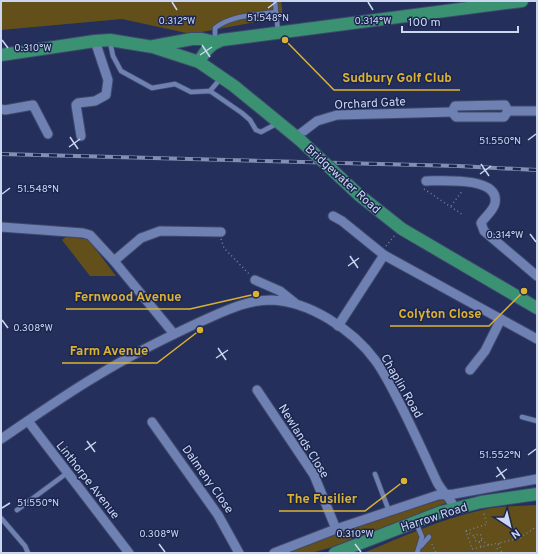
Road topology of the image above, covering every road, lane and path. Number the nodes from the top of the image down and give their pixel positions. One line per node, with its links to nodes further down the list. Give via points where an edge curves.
1 (275, 1): 4 (lane)
2 (522, 1): 3 (main road, Bridgewater Road)
3 (479, 4): 5 (main road, Bridgewater Road)
4 (276, 12): 5 (lane); 8 (lane, via 224,21 215,28)
5 (278, 33): 8 (main road, Bridgewater Road)
6 (110, 40): 7 (main road, Bridgewater Road); 9 (main road, Bridgewater Road); 13 (lane, via 112,56 121,70 152,88 175,84 191,92)
7 (95, 41): 10 (main road, Bridgewater Road); 18 (street, via 108,80 106,95 95,101 76,105)
8 (215, 42): 9 (main road, Bridgewater Road, via 192,39); 11 (main road, via 207,48)
9 (153, 47): 11 (main road, Bridgewater Road)
10 (1, 56)
11 (199, 62): 12 (main road, Bridgewater Road)
12 (222, 77): 13 (lane); 16 (main road, Bridgewater Road)
13 (210, 91): 16 (lane, via 242,113 256,130 261,132)
14 (1, 109): 17 (street, via 33,105)
15 (537, 111): 19 (street, Orchard Gate, via 508,111 505,105 455,106 452,112 337,115 317,122)
16 (279, 122): 19 (main road, Bridgewater Road)
17 (48, 134)
18 (81, 136)
19 (298, 139): 32 (main road, Bridgewater Road, bridge, via 359,195 402,229)
20 (423, 184): 22 (path); 29 (street, via 474,182 484,185 491,191 495,204 481,223 482,228)
21 (466, 185): 22 (path)
22 (451, 207): 23 (path)
23 (463, 215)
24 (333, 216): 27 (street)
25 (1, 227): 28 (street, via 83,233 90,236)
26 (222, 232): 28 (street, via 160,231 141,238); 30 (path, via 224,248)
27 (384, 254): 33 (street); 34 (street)
28 (114, 261): 35 (street)
29 (537, 276)
30 (255, 280): 31 (street, Chaplin Road, via 280,291)
31 (296, 303): 34 (street, Chaplin Road, via 313,310); 35 (street, Chaplin Road, via 271,300 250,302)
32 (537, 308)
33 (501, 319): 36 (street); 37 (street, via 485,351)
34 (338, 326): 47 (street, Chaplin Road, via 375,360 390,383 437,482)
35 (174, 334): 40 (street, Chaplin Road, via 94,377)
36 (537, 339)
37 (470, 370)
38 (257, 390): 56 (street, Newlands Close, via 314,475)
39 (522, 417): 41 (lane)
40 (28, 421): 43 (street, Chaplin Road); 44 (street, Linthorpe Avenue)
41 (537, 421)
42 (152, 422): 67 (street, Dalmeny Close, via 218,515)
43 (1, 439)
44 (67, 473): 51 (lane); 66 (street, Linthorpe Avenue)
45 (375, 474): 52 (lane)
46 (537, 479): 47 (street, Harrow Road)
47 (447, 494): 50 (street, Chaplin Road); 52 (street, Harrow Road)
48 (537, 494): 49 (main road, Harrow Road)
49 (481, 502): 50 (main road, Harrow Road); 57 (path, via 487,524)
50 (455, 508): 54 (main road, Harrow Road)
51 (17, 510)
52 (389, 511): 56 (street, Harrow Road)
53 (1, 518): 65 (lane)
54 (416, 521): 64 (lane, via 422,537); 69 (main road, Harrow Road)
55 (537, 526): 61 (path, via 520,538)
56 (336, 529): 68 (street, Harrow Road)
57 (466, 531): 58 (path); 63 (path, via 472,549)
58 (475, 536): 60 (path, via 474,539); 60 (path, via 481,535)
59 (429, 537): 64 (lane); 71 (path)
60 (480, 541): 62 (path); 63 (path)
61 (499, 543): 62 (path); 72 (path); 73 (path)
62 (489, 545): 63 (path)
63 (480, 547)
64 (420, 548): 70 (lane)
65 (28, 553)
66 (129, 553)
67 (239, 553)
68 (274, 553)
69 (335, 553)
70 (418, 553)
71 (436, 553)
72 (496, 553)
73 (502, 553)

